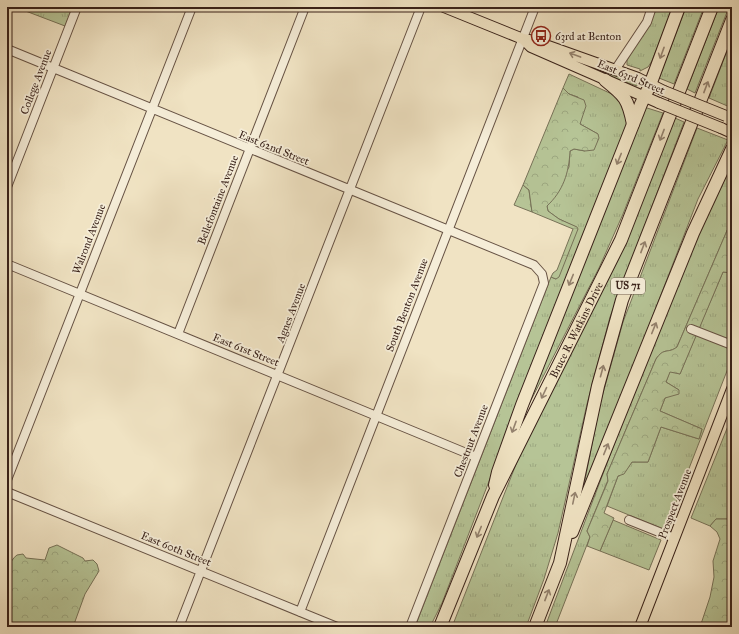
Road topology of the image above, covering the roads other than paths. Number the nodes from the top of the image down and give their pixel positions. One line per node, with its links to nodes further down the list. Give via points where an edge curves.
1 (78, 7): 13 (street, College Avenue)
2 (192, 7): 18 (street, Walrond Avenue)
3 (305, 7): 23 (street, Bellefontaine Avenue)
4 (421, 7): 25 (street, Agnes Avenue)
5 (444, 7): 11 (main road, East 63rd Street)
6 (535, 7): 11 (street, South Benton Avenue)
7 (652, 7): 14 (street, via 647,22)
8 (679, 7): 16 (highway, one-way to 16)
9 (712, 7): 39 (highway, Bruce R. Watkins Drive / US 71, one-way to 39, via 621,240)
10 (732, 20): 42 (highway, US 71, one-way to 10, via 598,386 622,300)
11 (523, 39): 14 (main road, East 63rd Street, one-way to 11); 15 (main road, East 63rd Street, via 531,47); 26 (street, South Benton Avenue)
12 (7, 50): 13 (street, East 62nd Street)
13 (53, 69): 18 (street, East 62nd Street); 24 (street, College Avenue)
14 (615, 70): 16 (main road, East 63rd Street)
15 (605, 80): 17 (main road, East 63rd Street); 20 (highway, via 619,91 628,103)
16 (650, 85): 17 (highway); 19 (main road, East 63rd Street, bridge)
17 (644, 96): 20 (highway); 21 (main road, East 63rd Street, bridge)
18 (152, 109): 23 (street, East 62nd Street); 29 (street, Walrond Avenue)
19 (729, 117)
20 (633, 124): 39 (highway, one-way to 39, via 522,405 498,472)
21 (732, 133)
22 (732, 149): 42 (highway, one-way to 22, via 693,233)
23 (249, 150): 25 (street, East 62nd Street); 31 (street, Bellefontaine Avenue)
24 (7, 187)
25 (350, 190): 26 (street, East 62nd Street); 33 (street, Agnes Avenue)
26 (448, 230): 28 (street, East 62nd Street); 35 (street, South Benton Avenue)
27 (7, 264): 29 (street, East 61st Street)
28 (534, 265): 36 (street, Chestnut Avenue, via 542,274 544,283)
29 (80, 293): 31 (street, East 61st Street); 37 (street, Walrond Avenue)
30 (691, 329): 32 (street)
31 (178, 334): 33 (street, East 61st Street)
32 (732, 345)
33 (278, 375): 35 (street, East 61st Street); 43 (street, Agnes Avenue)
34 (732, 389): 41 (main road, Prospect Avenue)
35 (376, 416): 36 (street, East 61st Street); 44 (street, South Benton Avenue)
36 (476, 457): 47 (street, Chestnut Avenue)
37 (7, 480)
38 (7, 492): 43 (street, East 60th Street)
39 (493, 496): 48 (highway, Bruce R. Watkins Drive / US 71, one-way to 48)
40 (629, 520): 41 (street)
41 (674, 538): 50 (main road, Prospect Avenue)
42 (560, 563): 49 (highway, US 71, one-way to 42)
43 (201, 572): 44 (street, East 60th Street); 45 (street, Agnes Avenue)
44 (300, 612): 46 (street, East 60th Street)
45 (179, 627)
46 (337, 627)
47 (410, 627)
48 (440, 627)
49 (535, 627)
50 (640, 627)

